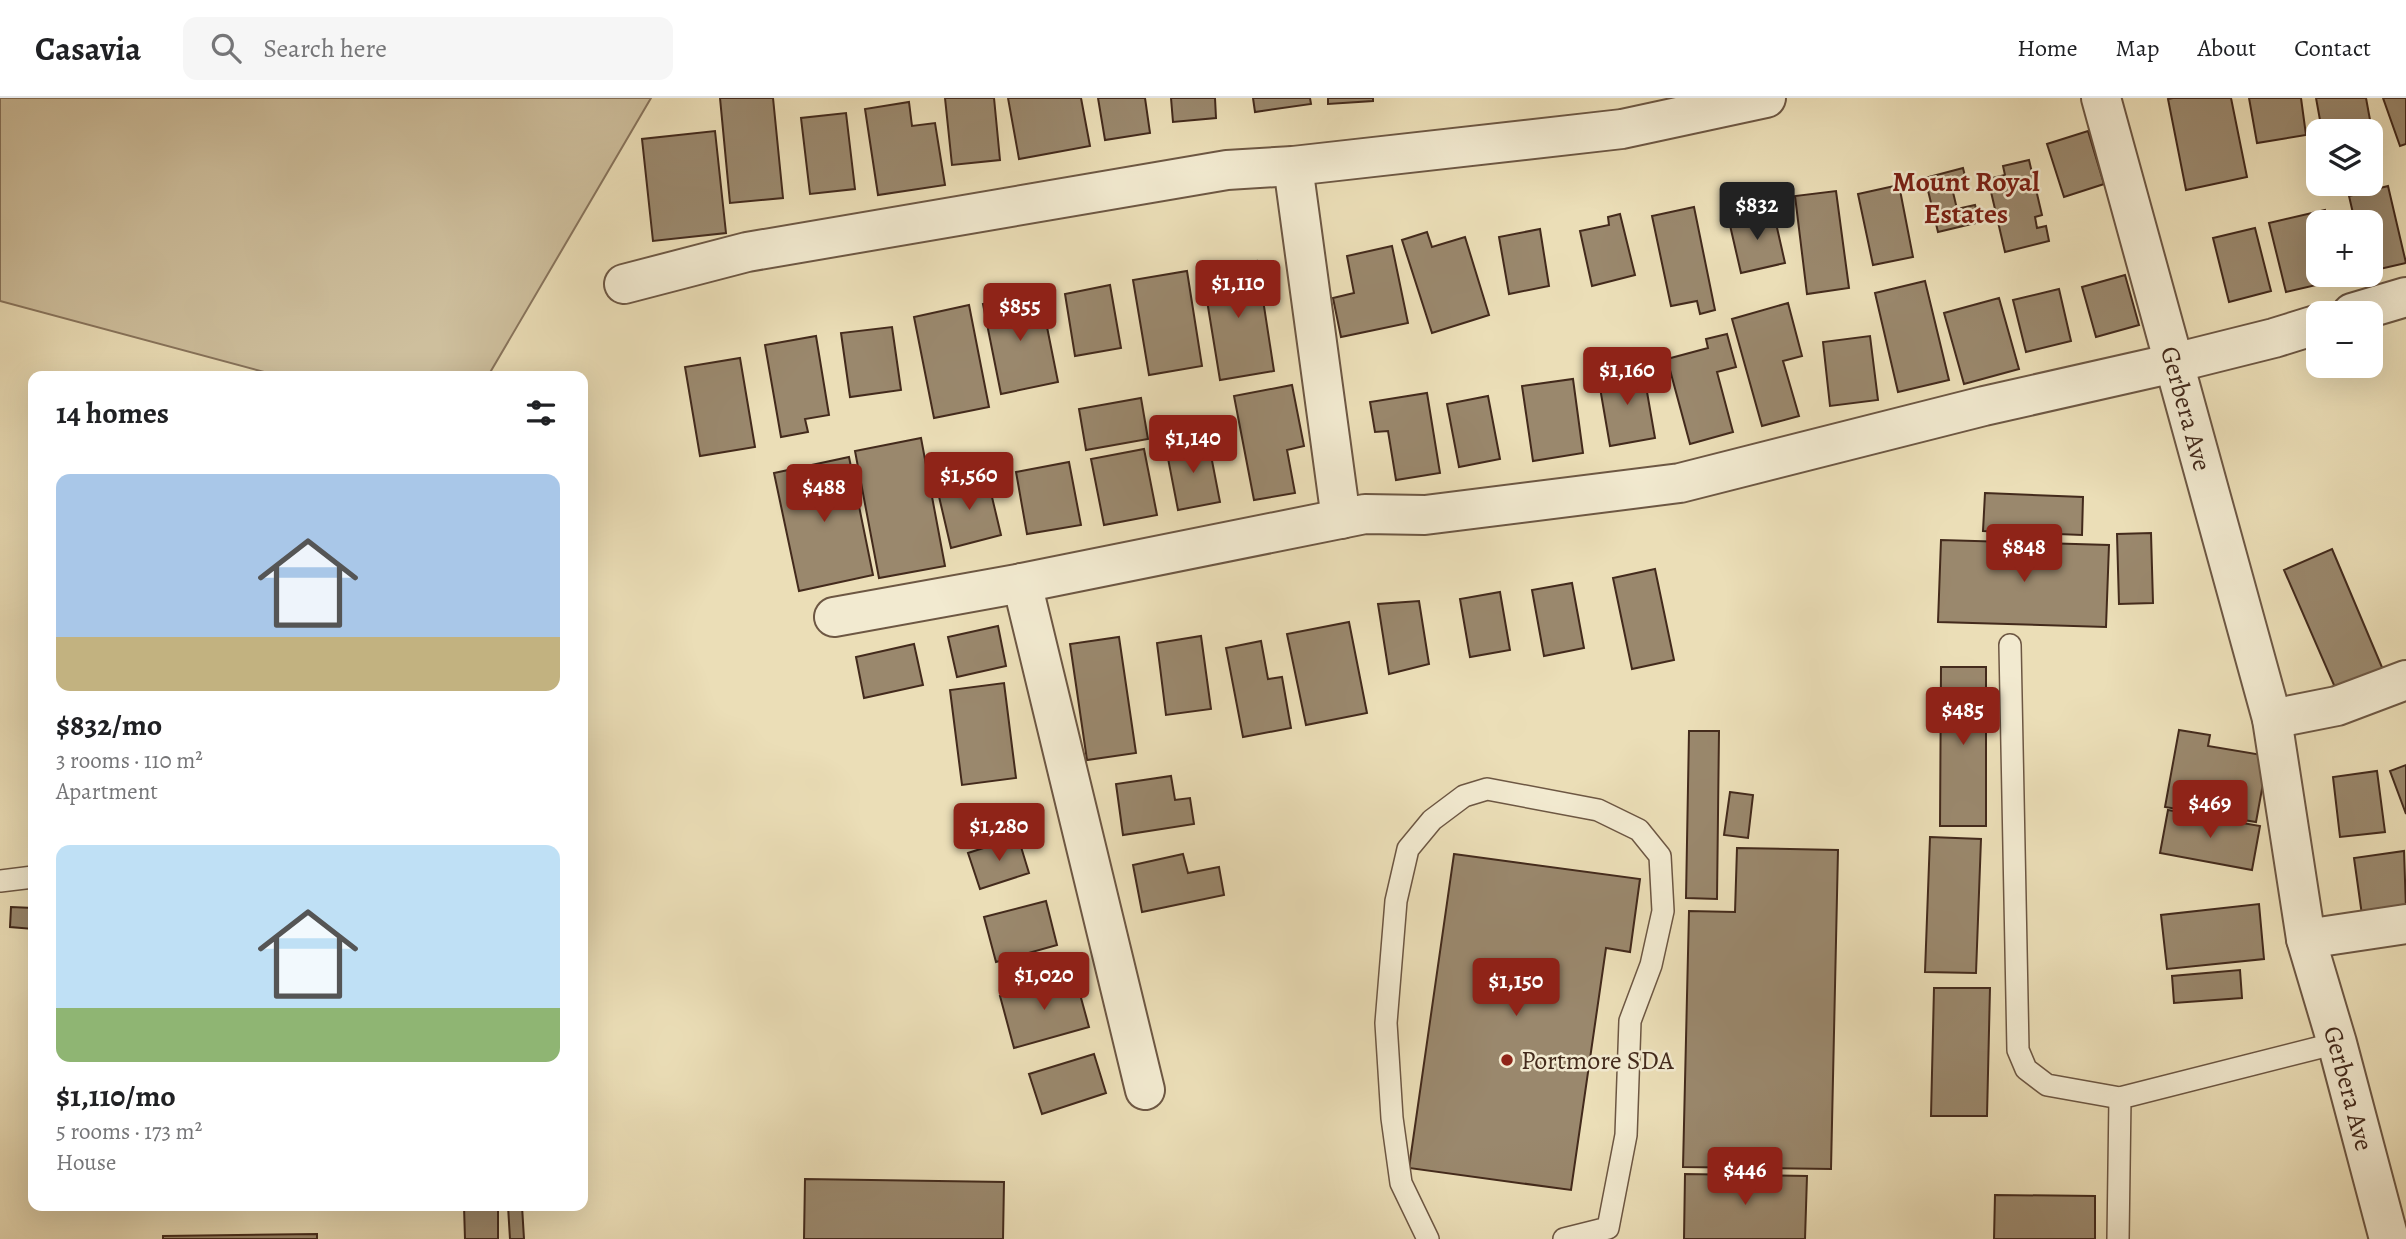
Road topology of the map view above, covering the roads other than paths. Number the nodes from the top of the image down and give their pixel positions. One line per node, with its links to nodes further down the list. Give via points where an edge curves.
1 (1766, 98): 3 (street, via 1622,129)
2 (2101, 98): 8 (street, Gerbera Ave)
3 (1293, 166): 4 (street, via 1227,170 761,250); 9 (street)
4 (624, 284)
5 (2406, 296): 6 (street)
6 (2383, 303)
7 (2306, 328): 8 (street)
8 (2174, 363): 9 (street, via 1680,483 1425,515 1365,513); 14 (street, Gerbera Ave)
9 (1341, 519): 10 (street)
10 (1022, 583): 11 (street); 20 (street)
11 (834, 617)
12 (2010, 645): 21 (lane, via 2018,1050 2026,1069 2047,1085)
13 (2406, 680): 14 (street, via 2337,706)
14 (2272, 719): 18 (street, Gerbera Ave)
15 (28, 878): 16 (lane)
16 (0, 881)
17 (2406, 924): 18 (street)
18 (2306, 939): 19 (street, Gerbera Ave)
19 (2337, 1043): 21 (lane); 25 (street, Gerbera Ave)
20 (1145, 1090)
21 (2120, 1098): 24 (lane)
22 (1428, 1239): 23 (lane, via 1401,1183 1392,1118 1386,1023 1396,901 1408,849 1432,820 1464,796 1487,789 1598,810 1639,830 1660,856 1663,911 1651,965 1630,1021 1626,1135 1608,1228)
23 (1564, 1239)
24 (2118, 1239)
25 (2389, 1239)

